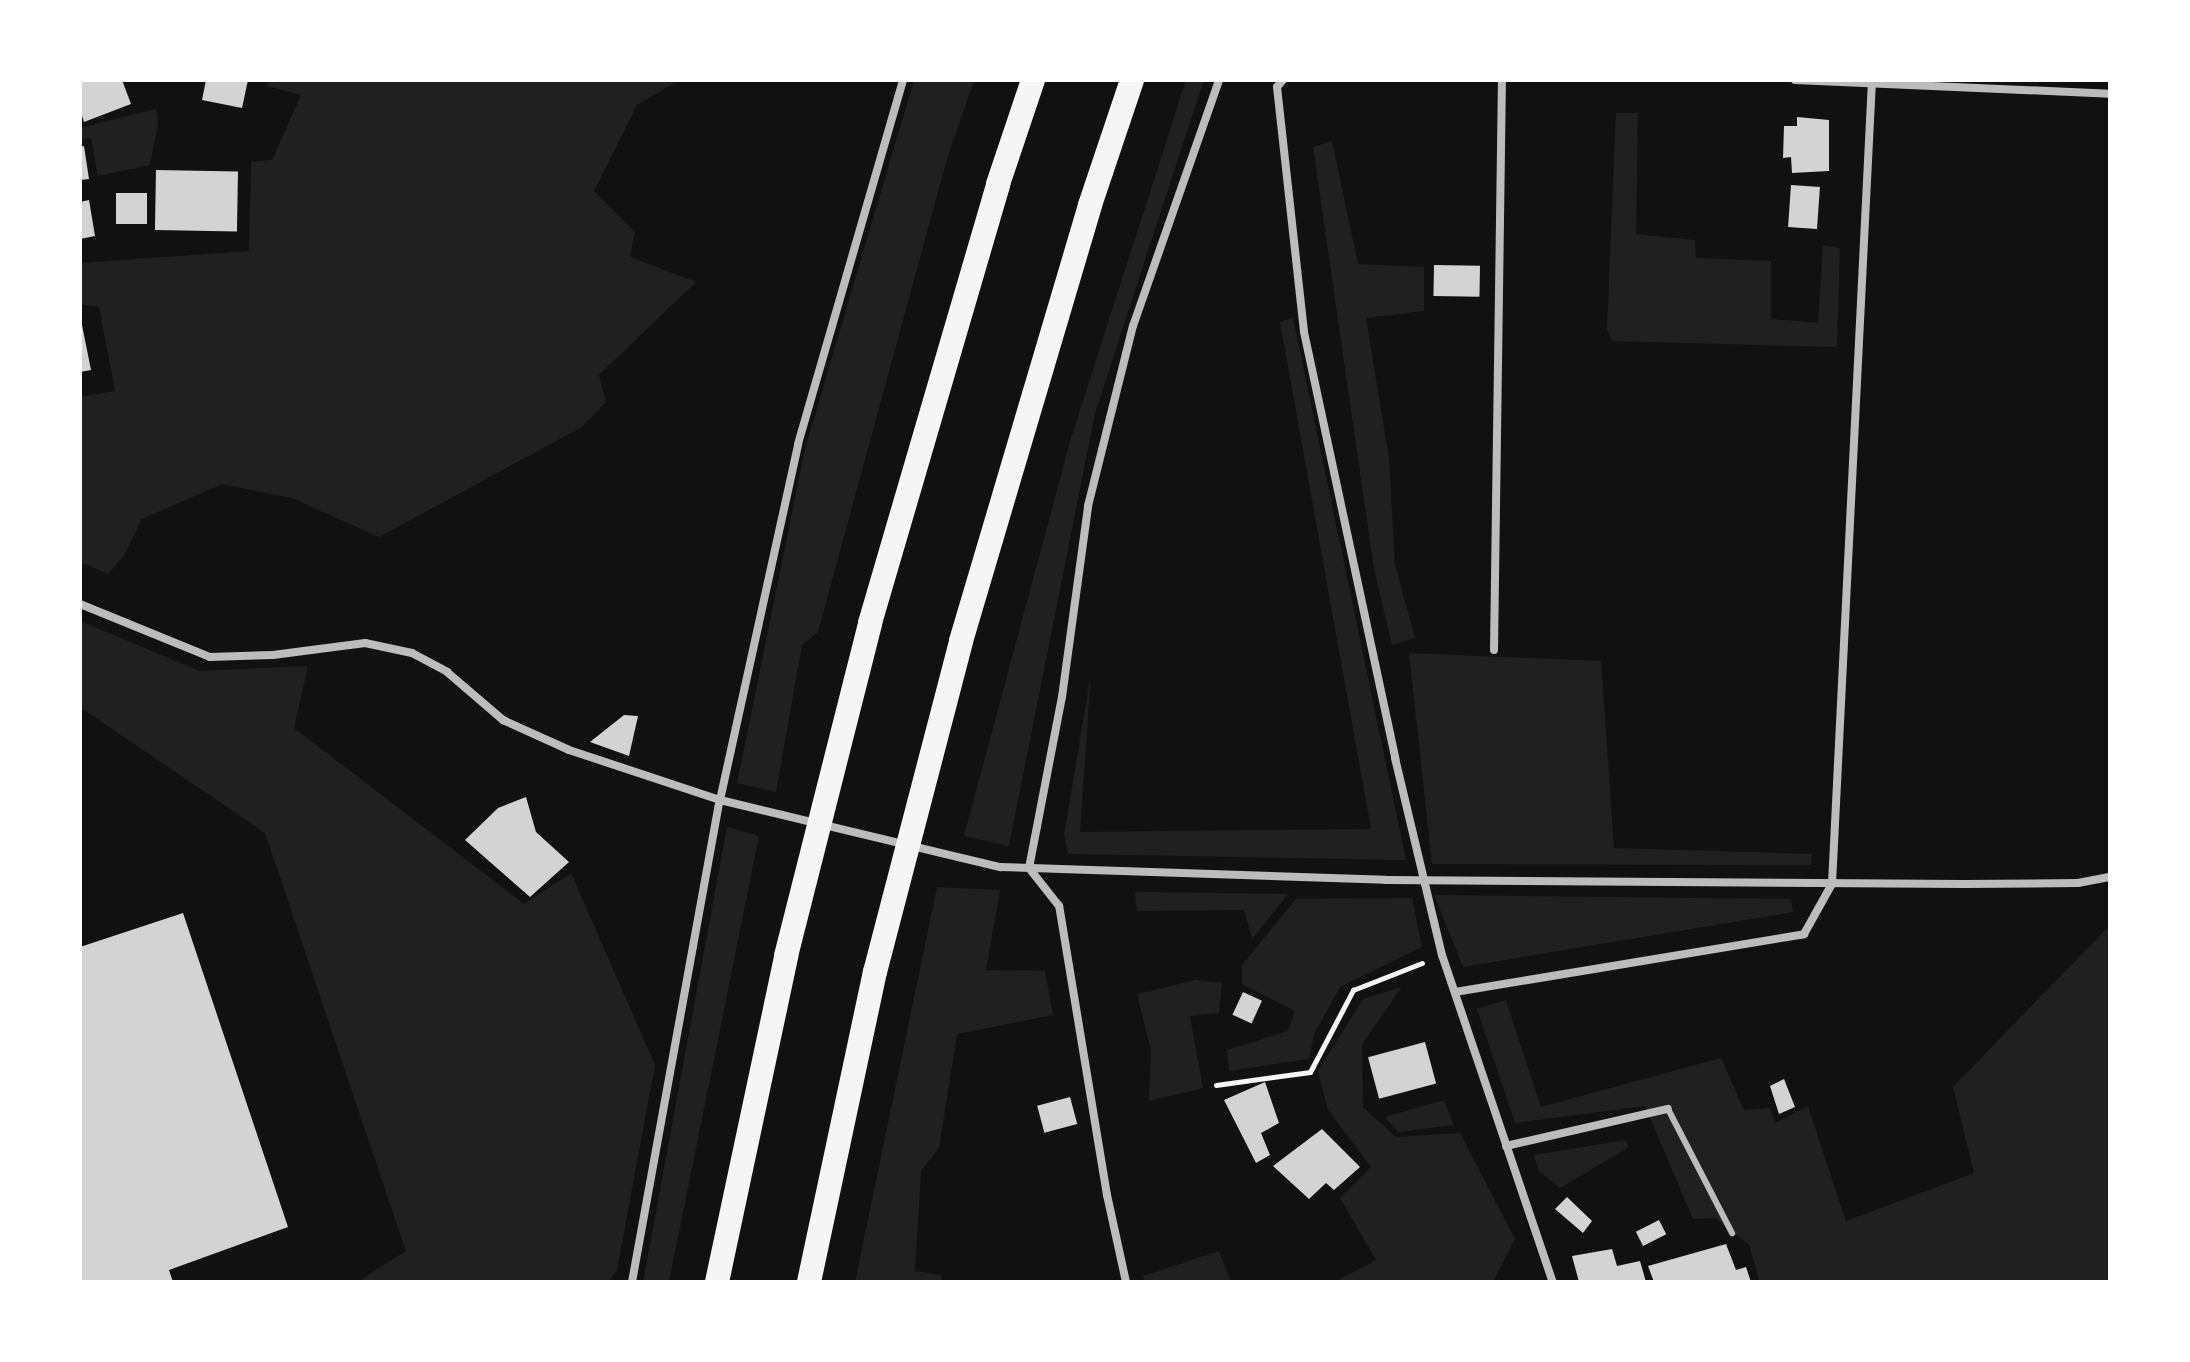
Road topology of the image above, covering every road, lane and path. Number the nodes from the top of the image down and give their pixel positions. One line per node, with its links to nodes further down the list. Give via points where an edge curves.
1 (903, 80): 12 (street, via 798,444)
2 (1033, 80): 23 (highway, via 870,623 786,956)
3 (1132, 80): 24 (highway, via 961,641 875,972)
4 (1219, 80): 13 (street, via 1133,326 1088,506 1062,697)
5 (1283, 80): 16 (street, via 1277,87 1304,332)
6 (1502, 80): 11 (street)
7 (1795, 80): 8 (street)
8 (1872, 82): 9 (street); 15 (street)
9 (2110, 94)
10 (80, 604): 12 (street, via 210,657 365,643 412,653 447,672 503,720 569,750)
11 (1494, 650)
12 (720, 800): 13 (street, via 1000,867); 22 (street)
13 (1029, 868): 15 (street, via 1385,880); 25 (street, via 1059,906)
14 (2110, 877): 15 (street, via 2078,883)
15 (1832, 884): 17 (street, via 1804,934)
16 (1442, 955): 17 (street); 18 (path, via 1353,990 1310,1072)
17 (1455, 992): 20 (street)
18 (1216, 1085)
19 (1668, 1109): 20 (street); 21 (lane)
20 (1506, 1146): 26 (street)
21 (1732, 1233)
22 (632, 1282)
23 (717, 1282)
24 (809, 1282)
25 (1126, 1282)
26 (1553, 1282)

